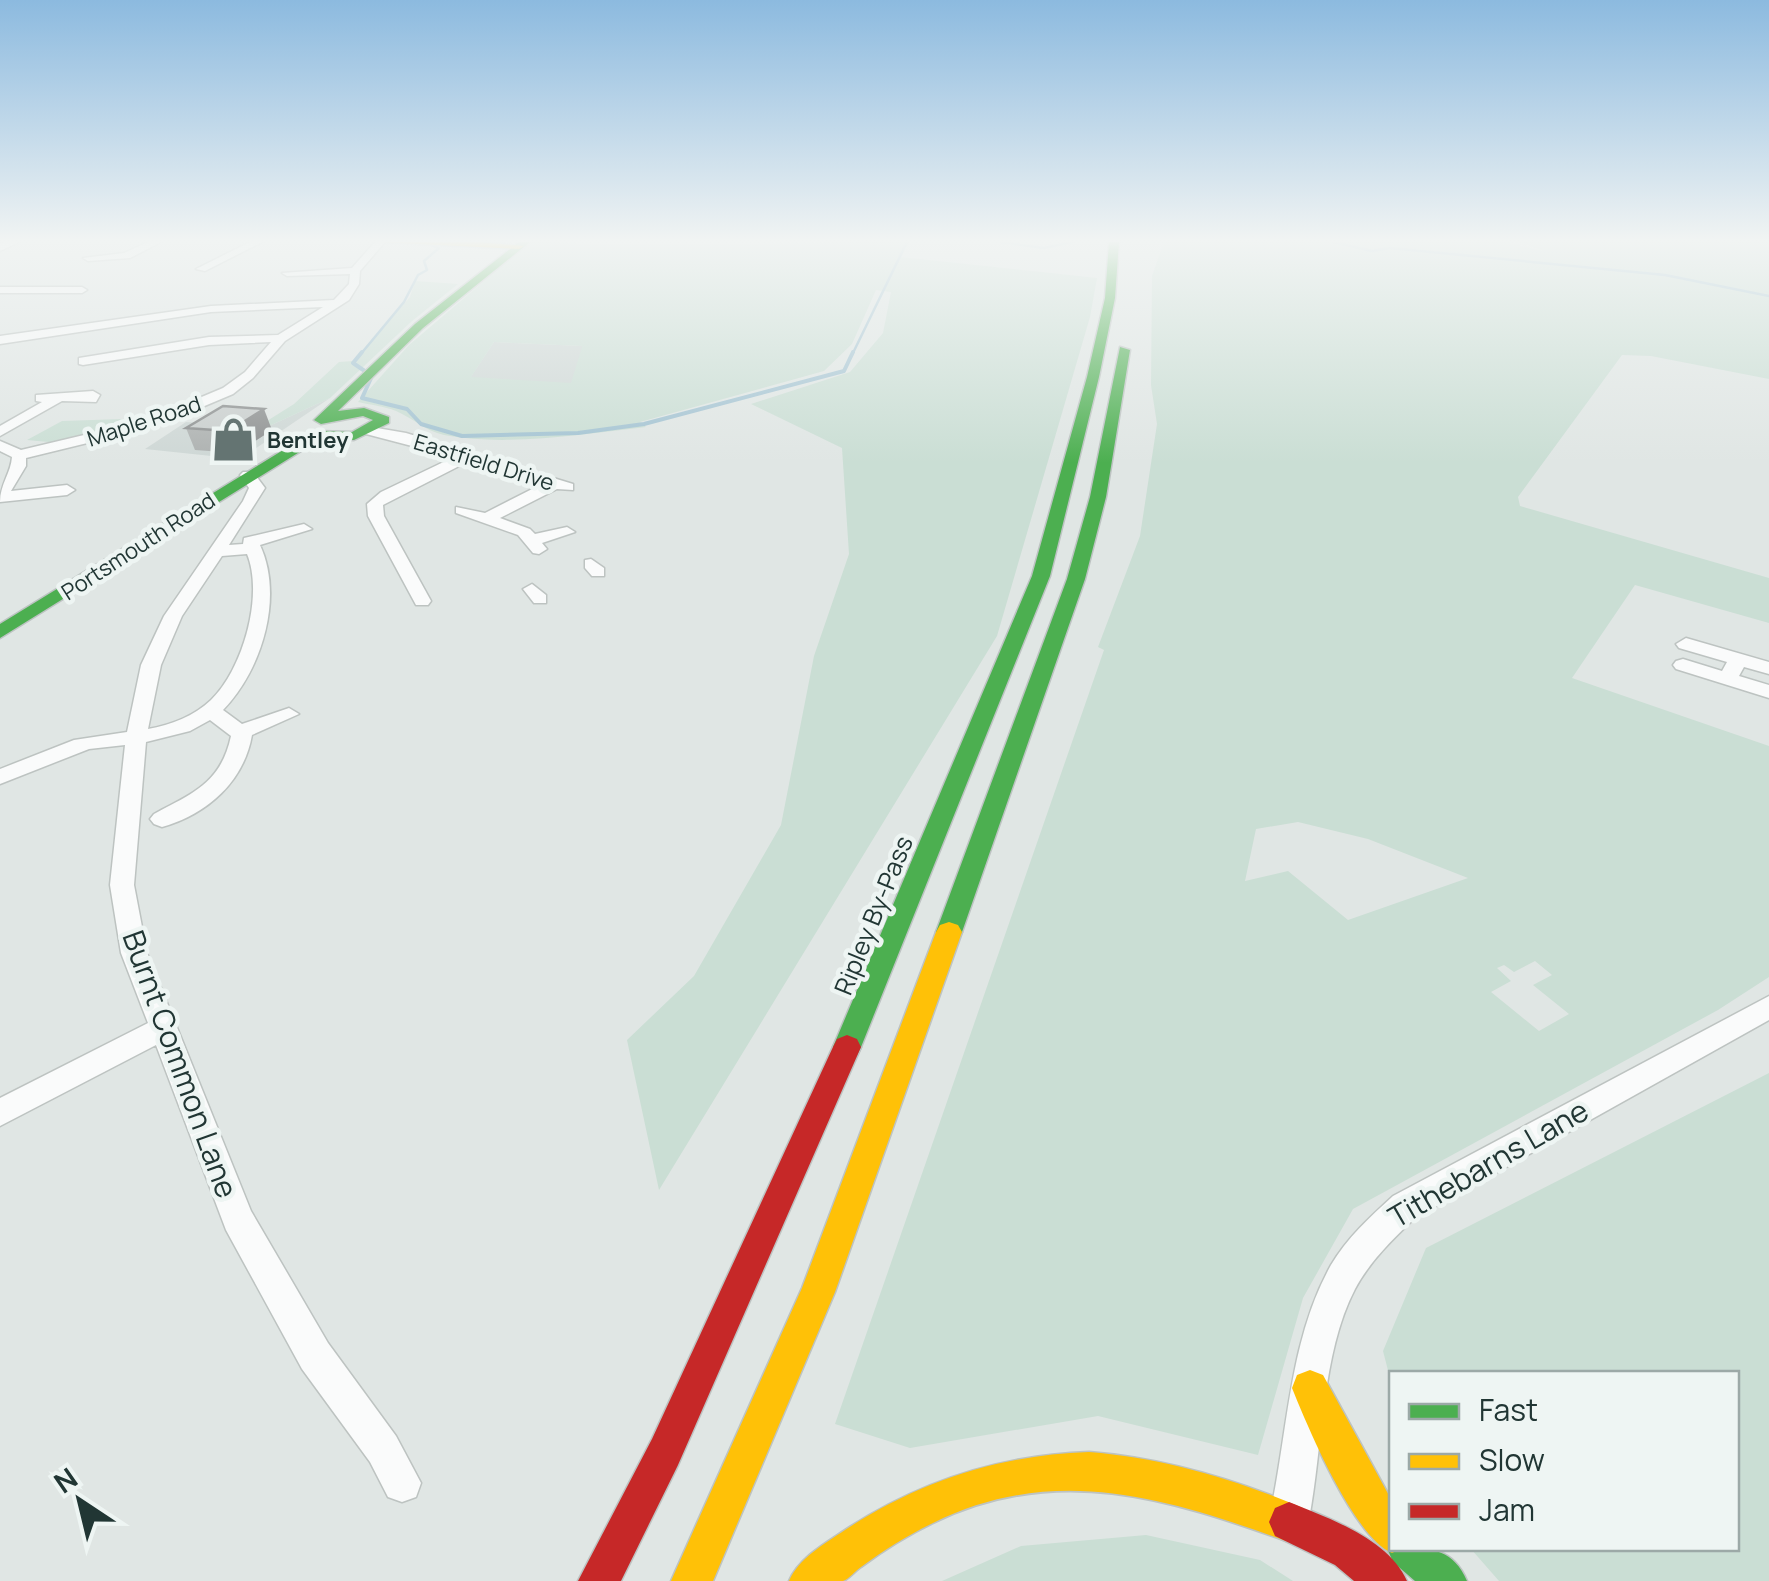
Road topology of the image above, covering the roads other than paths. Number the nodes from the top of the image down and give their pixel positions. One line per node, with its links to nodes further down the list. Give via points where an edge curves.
1 (115, 316): 7 (street)
2 (317, 316): 6 (street, Maple Road)
3 (431, 316): 10 (main road, Portsmouth Road, via 368,372)
4 (1106, 316): 47 (main road, Ripley By-Pass, via 1040,576 869,999 665,1452)
5 (1129, 316): 48 (main road, via 1098,497 1076,579 818,1292)
6 (281, 338): 8 (street); 15 (street, Maple Road, via 249,375 210,400 126,430)
7 (0, 340)
8 (88, 357)
9 (91, 400): 12 (street, via 92,395 49,398)
10 (373, 420): 11 (main road, Portsmouth Road); 13 (main road, Portsmouth Road); 16 (street, Eastfield Drive)
11 (323, 426): 13 (main road, Portsmouth Road); 17 (main road, Portsmouth Road)
12 (0, 432)
13 (344, 436): 17 (main road, Portsmouth Road)
14 (0, 445): 15 (street)
15 (19, 455): 20 (street)
16 (466, 457): 22 (street, Eastfield Drive, via 562,486); 27 (street, via 376,504 376,516)
17 (277, 461): 19 (main road, Portsmouth Road)
18 (83, 482): 20 (street, via 68,493)
19 (240, 490): 26 (street, Burnt Common Lane); 28 (main road, Portsmouth Road)
20 (0, 497)
21 (462, 510): 22 (street)
22 (487, 518): 24 (street, via 536,544)
23 (304, 529): 25 (street, via 250,542)
24 (567, 532)
25 (253, 549): 26 (street); 33 (street, via 263,566 263,590 248,658 236,686)
26 (216, 552): 36 (street, Burnt Common Lane, via 162,639)
27 (422, 601)
28 (0, 632)
29 (1738, 659): 30 (street); 31 (street); 31 (street, via 1684,654)
30 (1769, 668)
31 (1728, 679): 32 (street)
32 (1769, 692)
33 (211, 711): 35 (street); 36 (street)
34 (289, 714): 35 (street)
35 (240, 732): 38 (street, via 236,768)
36 (136, 738): 37 (street, via 96,740); 40 (street, Burnt Common Lane, via 122,885 134,953)
37 (0, 777)
38 (162, 819)
39 (1769, 1006): 42 (street, Tithebarns Lane, via 1404,1208 1373,1232 1328,1301)
40 (162, 1029): 41 (street); 43 (street, Burnt Common Lane, via 238,1219 315,1356)
41 (0, 1112)
42 (1310, 1388): 44 (street, Tithebarns Lane); 45 (main road, via 1360,1488)
43 (402, 1483)
44 (1288, 1522): 49 (main road, via 1134,1475 1046,1473 990,1480 915,1506 864,1534); 50 (main road, via 1349,1551)
45 (1389, 1529)
46 (1411, 1551): 51 (main road)
47 (599, 1581)
48 (692, 1581)
49 (810, 1581)
50 (1386, 1581)
51 (1446, 1581)

